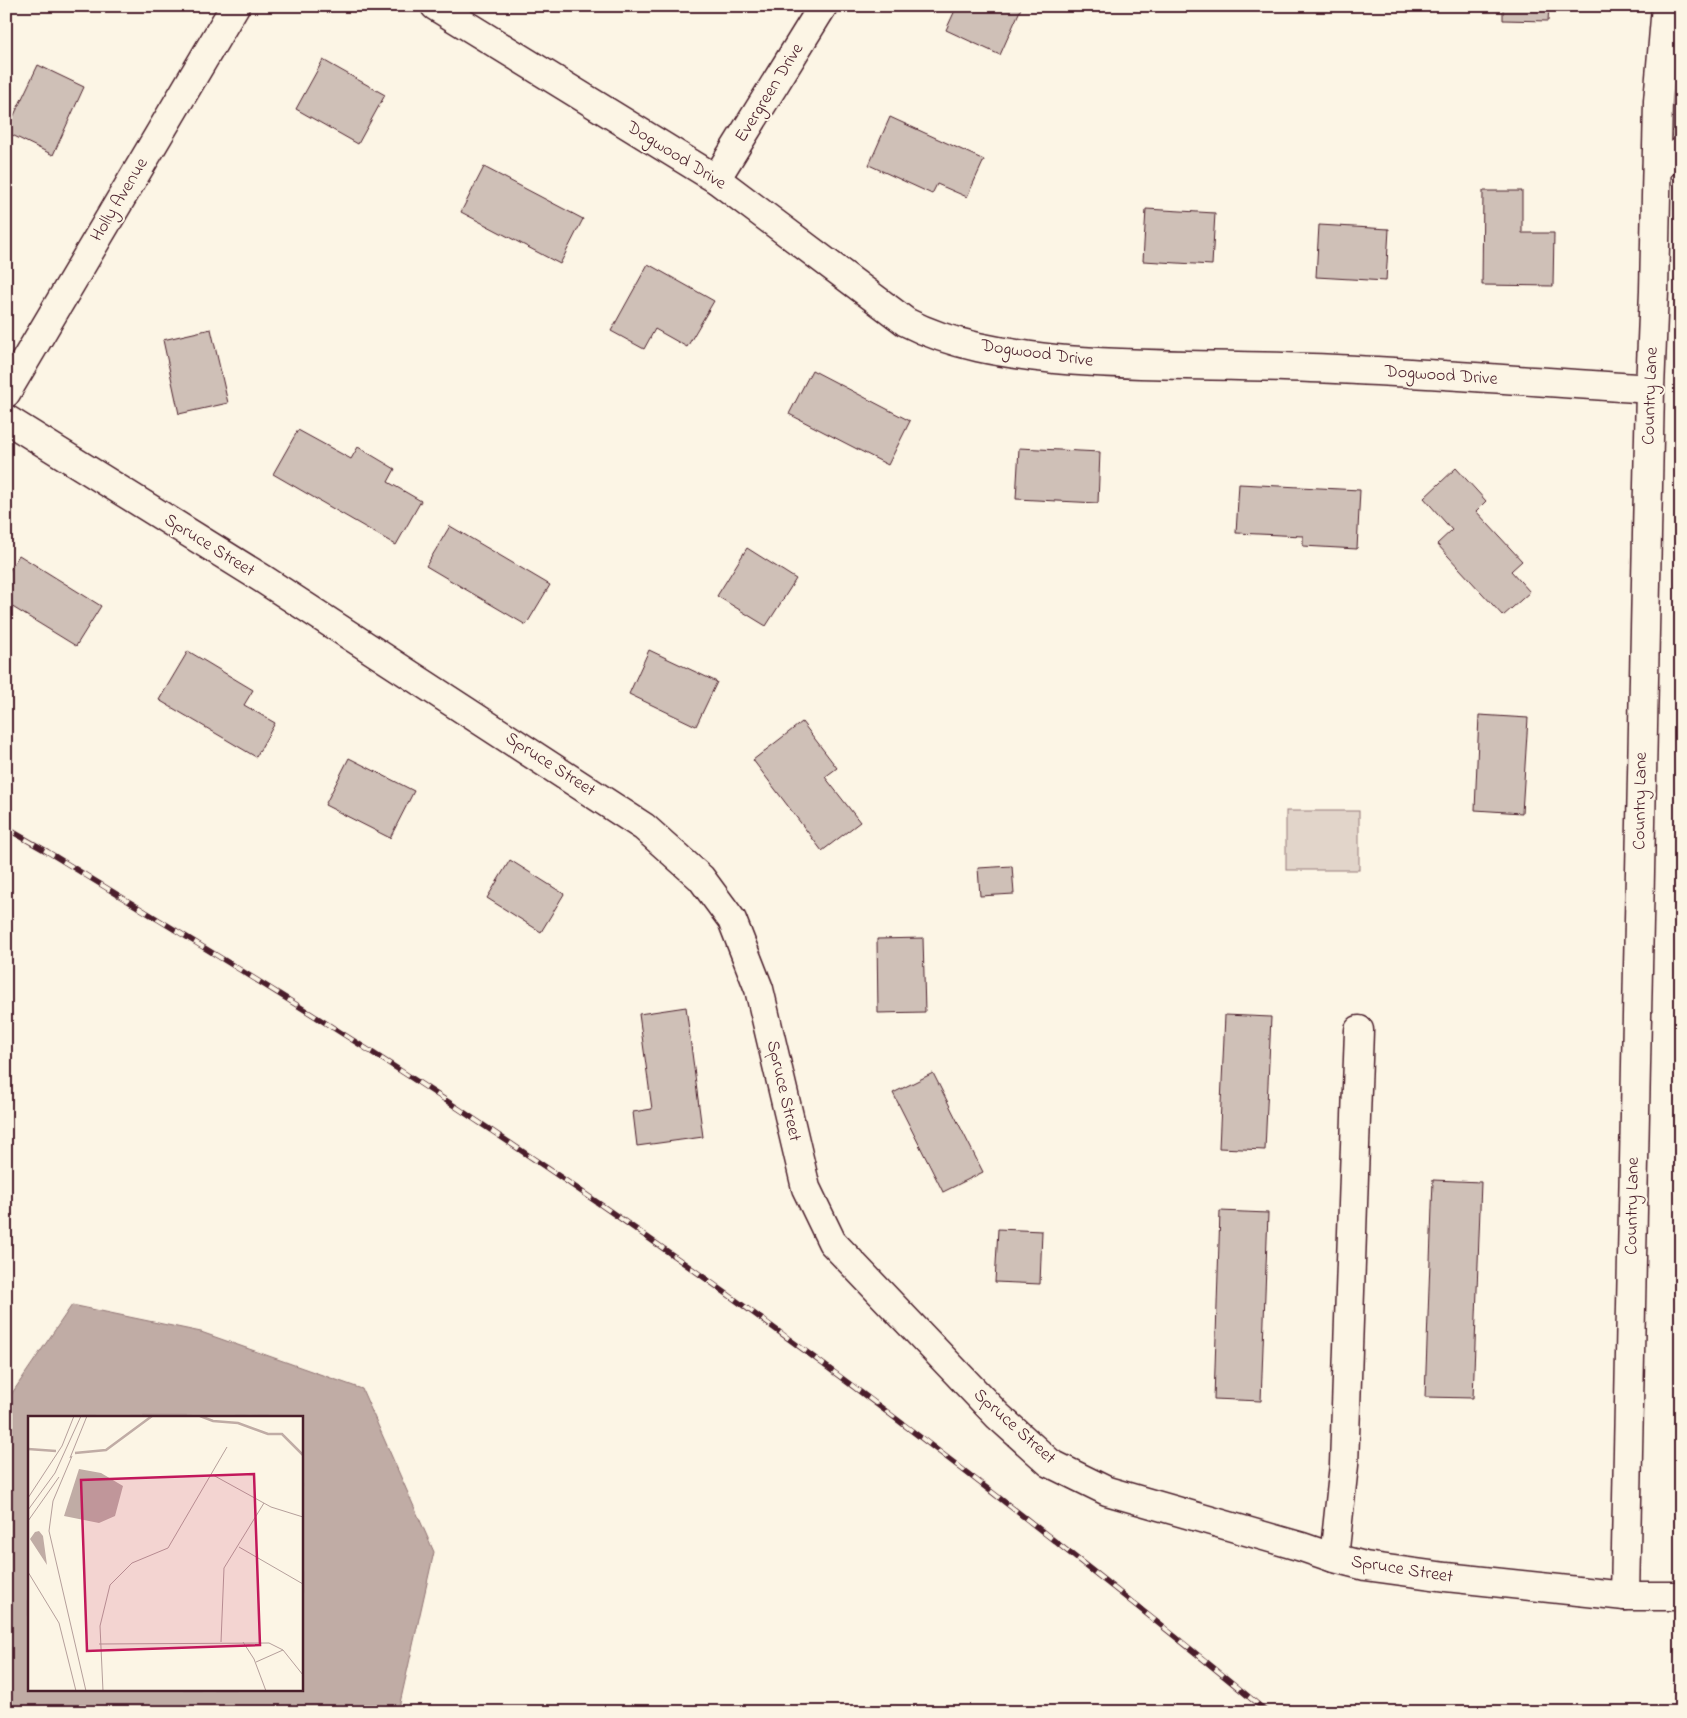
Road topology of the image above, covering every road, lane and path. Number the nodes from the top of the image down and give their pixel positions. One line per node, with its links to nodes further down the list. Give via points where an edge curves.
1 (235, 6): 9 (street, Holly Avenue)
2 (435, 6): 7 (street, Dogwood Drive)
3 (823, 6): 7 (street, Evergreen Drive)
4 (1666, 6): 6 (street, Country Lane, via 1658,101)
5 (1681, 152): 6 (street)
6 (1657, 168): 8 (street, Country Lane)
7 (716, 179): 8 (street, Dogwood Drive, via 906,322 989,351 1096,363 1312,368)
8 (1650, 389): 13 (street, Country Lane)
9 (6, 393)
10 (6, 419): 12 (street, Spruce Street, via 263,579 644,827 701,878 732,920 759,989 806,1188 832,1242 998,1416 1050,1463 1107,1491)
11 (1359, 1030): 12 (street, via 1344,1465)
12 (1334, 1558): 13 (street, Spruce Street, via 1365,1566 1446,1577)
13 (1625, 1596): 14 (street, Spruce Street)
14 (1681, 1596)

